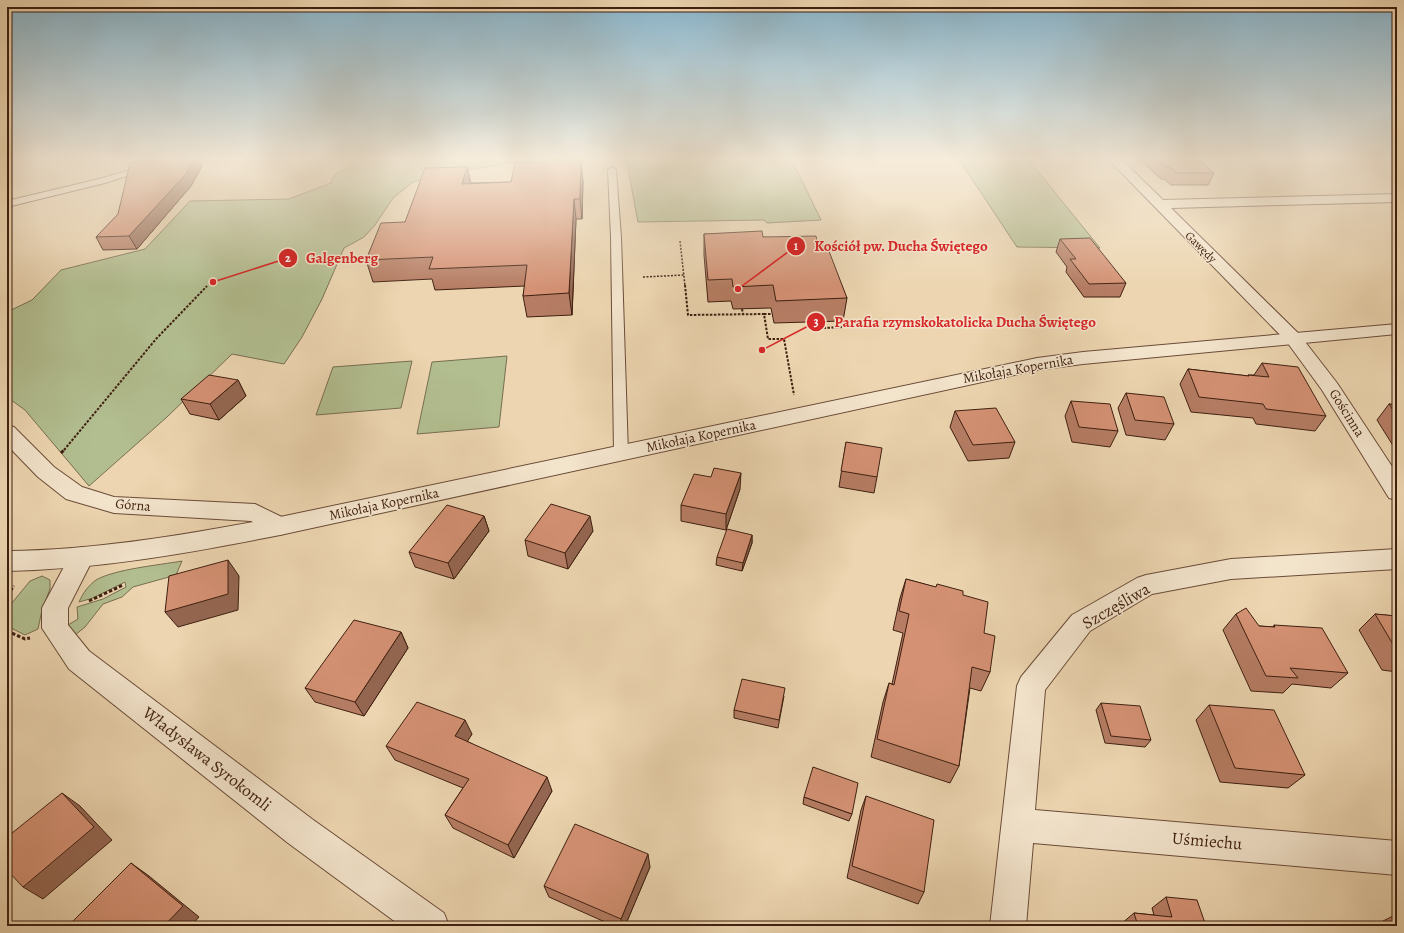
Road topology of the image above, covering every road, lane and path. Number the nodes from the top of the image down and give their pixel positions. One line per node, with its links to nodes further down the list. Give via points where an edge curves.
1 (17, 202): 5 (lane)
2 (613, 202): 21 (lane)
3 (1157, 202): 6 (street, Gawędy)
4 (1257, 202): 6 (street)
5 (7, 204)
6 (1159, 204): 18 (street, Gawędy)
7 (680, 241): 8 (path)
8 (684, 275): 9 (path); 12 (path, via 688,315)
9 (643, 277)
10 (207, 286): 22 (path, via 156,339)
11 (742, 309): 12 (path)
12 (743, 314): 13 (path)
13 (764, 314): 14 (path); 19 (path, via 768,340 784,339)
14 (778, 314)
15 (805, 319): 16 (path, via 824,328)
16 (843, 327)
17 (1397, 329): 18 (street, Mikołaja Kopernika)
18 (1293, 338): 21 (street, Mikołaja Kopernika, via 1037,364); 23 (street, Gościnna, via 1330,386)
19 (795, 399)
20 (7, 432): 22 (street, Górna)
21 (621, 454): 24 (street, Mikołaja Kopernika)
22 (46, 472): 24 (street, Górna, via 74,493 114,505 255,513)
23 (1397, 492)
24 (280, 526): 25 (street, Mikołaja Kopernika, via 167,547)
25 (82, 557): 27 (street, Mikołaja Kopernika); 32 (street, Władysława Syrokomli, via 55,608 55,628 79,660 300,831)
26 (1397, 559): 30 (street, Szczęśliwa, via 1231,569 1146,585 1081,623 1031,686)
27 (7, 561)
28 (123, 585): 29 (path)
29 (84, 603)
30 (1018, 825): 31 (street, Uśmiechu); 33 (street, Szczęśliwa)
31 (1397, 858)
32 (431, 926)
33 (1008, 926)

